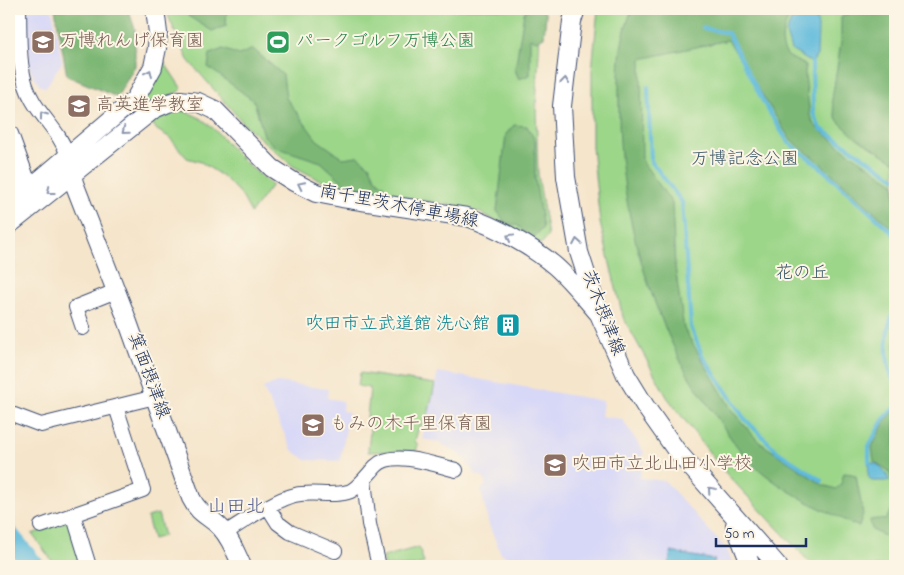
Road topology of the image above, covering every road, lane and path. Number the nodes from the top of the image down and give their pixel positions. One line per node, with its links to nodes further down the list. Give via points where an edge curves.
1 (18, 9): 5 (street, one-way to 1, via 64,144 32,100 25,83)
2 (154, 9): 5 (main road, one-way to 2, via 135,99 145,82 153,67 157,48)
3 (572, 13): 11 (main road, 茨木摂津線, one-way to 3, via 579,252 566,177 562,106)
4 (9, 134): 8 (main road)
5 (68, 156): 6 (main road, 箕面摂津線); 8 (main road)
6 (72, 174): 8 (main road, one-way to 8); 10 (main road, 箕面摂津線); 11 (main road, 南千里茨木停車場線, one-way to 6, via 556,267 485,223 316,193 272,168 214,110 198,102 180,100 154,109)
7 (9, 180): 8 (main road)
8 (21, 200): 9 (main road)
9 (9, 225)
10 (116, 291): 12 (street, via 76,307); 13 (main road, 箕面摂津線)
11 (600, 314): 20 (main road, 茨木摂津線, one-way to 11, via 676,450 645,406 626,375)
12 (83, 328)
13 (155, 397): 14 (street); 22 (main road, 箕面摂津線, via 193,502)
14 (116, 406): 15 (street, via 41,425); 19 (street, via 143,490)
15 (9, 413)
16 (456, 470): 17 (street, via 413,459 395,459 379,464)
17 (364, 480): 18 (street, via 350,492 293,495); 26 (street, via 369,524)
18 (268, 508): 22 (street); 23 (street, via 278,523 290,532)
19 (73, 514): 21 (street); 24 (street)
20 (731, 514): 27 (main road); 28 (main road, 茨木摂津線)
21 (41, 526)
22 (225, 533): 25 (main road, 箕面摂津線)
23 (335, 551)
24 (89, 566)
25 (242, 566)
26 (379, 566)
27 (751, 566)
28 (778, 566)

